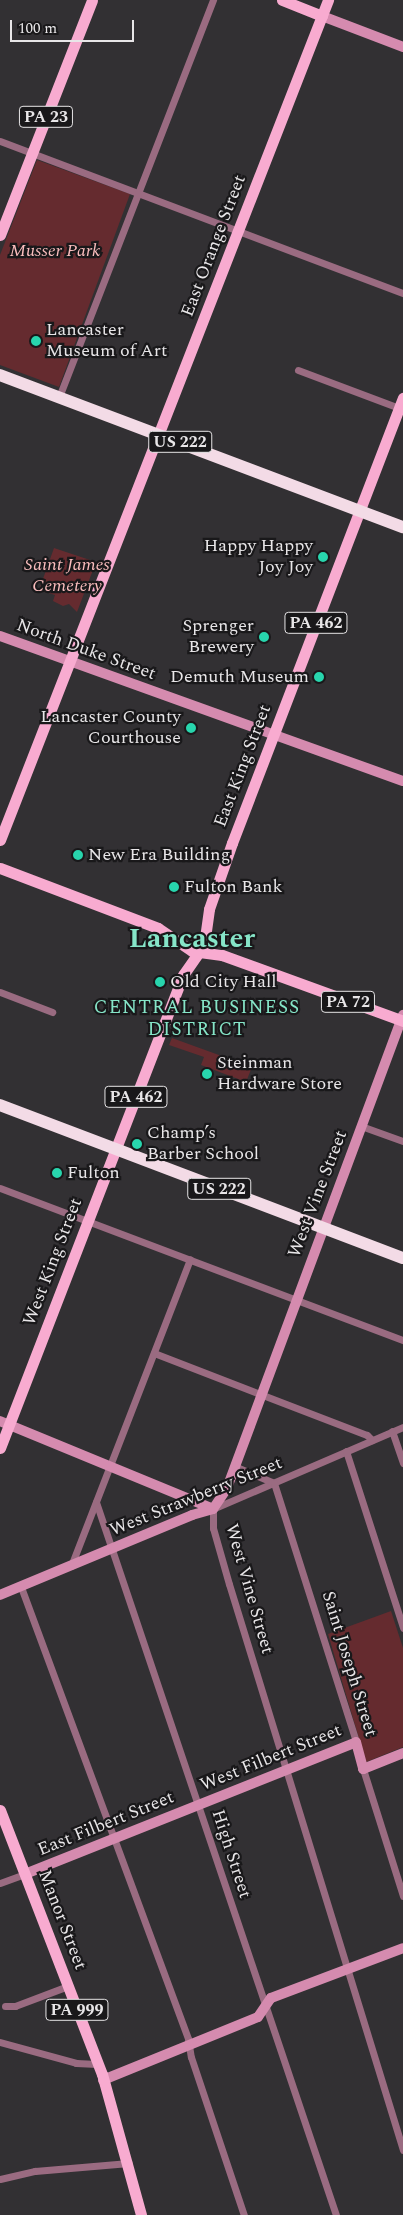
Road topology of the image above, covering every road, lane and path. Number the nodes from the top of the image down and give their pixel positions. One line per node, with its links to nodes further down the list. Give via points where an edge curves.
1 (92, 0): 8 (main road, PA 23)
2 (213, 0): 9 (street)
3 (282, 0): 5 (main road)
4 (328, 0): 5 (main road, East Orange Street)
5 (322, 16): 6 (street); 10 (main road, East Orange Street)
6 (403, 47)
7 (0, 141): 8 (street)
8 (32, 153): 9 (street); 11 (main road, PA 23)
9 (137, 193): 10 (street); 15 (street)
10 (238, 231): 12 (street); 17 (main road, East Orange Street)
11 (0, 235)
12 (403, 293)
13 (298, 370): 16 (street)
14 (0, 375): 15 (highway, US 222)
15 (59, 397): 17 (highway, US 222)
16 (401, 403): 18 (main road, East King Street / PA 462)
17 (159, 434): 18 (highway, US 222); 21 (main road, East Orange Street)
18 (359, 511): 19 (highway, US 222); 22 (main road, East King Street / PA 462)
19 (403, 527)
20 (0, 636): 21 (street, North Duke Street)
21 (70, 662): 22 (street, North Duke Street); 24 (main road, East Orange Street)
22 (274, 735): 23 (street, North Duke Street); 26 (main road, East King Street / PA 462, via 210,903 206,936)
23 (403, 781)
24 (0, 840)
25 (0, 868): 26 (main road, PA 72, via 158,928 188,949)
26 (200, 953): 29 (main road, PA 72, via 222,954); 33 (main road, West King Street / PA 462, via 184,975)
27 (0, 992): 28 (street)
28 (52, 1012)
29 (402, 1019): 31 (street, West Vine Street)
30 (0, 1106): 33 (highway, US 222)
31 (361, 1126): 32 (street); 36 (street, West Vine Street)
32 (403, 1141)
33 (115, 1150): 35 (main road, West King Street / PA 462); 36 (highway, US 222)
34 (0, 1188): 35 (street)
35 (88, 1221): 38 (street); 43 (main road, West King Street / PA 462)
36 (323, 1229): 37 (highway, US 222); 39 (street, West Vine Street)
37 (403, 1258)
38 (190, 1259): 39 (street); 41 (street)
39 (296, 1300): 40 (street); 42 (street, West Vine Street)
40 (403, 1340)
41 (154, 1353): 42 (street); 50 (street)
42 (260, 1394): 46 (street, via 367,1435); 51 (street, West Vine Street)
43 (4, 1423): 47 (main road, West King Street / PA 462); 50 (street)
44 (403, 1427): 45 (street, West Strawberry Street)
45 (392, 1432): 46 (street, West Strawberry Street); 49 (street)
46 (372, 1440): 48 (street, West Strawberry Street)
47 (0, 1448)
48 (346, 1451): 52 (street, West Strawberry Street); 59 (street)
49 (403, 1463)
50 (109, 1466): 53 (street); 54 (street)
51 (234, 1466): 52 (street); 54 (street, West Vine Street, via 227,1488)
52 (274, 1484): 54 (street, West Strawberry Street); 60 (street, Saint Joseph Street)
53 (96, 1502): 55 (street, High Street); 56 (street)
54 (213, 1509): 55 (street, West Strawberry Street); 63 (street, West Vine Street, via 213,1528)
55 (112, 1549): 56 (street, West Strawberry Street); 64 (street, High Street)
56 (71, 1566): 57 (street, West Strawberry Street)
57 (21, 1587): 58 (street, West Strawberry Street); 66 (street)
58 (0, 1595)
59 (403, 1628)
60 (356, 1742): 62 (street, Saint Joseph Street); 63 (street, West Filbert Street)
61 (403, 1753): 62 (street)
62 (363, 1769): 69 (street, Saint Joseph Street)
63 (286, 1770): 64 (street, West Filbert Street); 71 (street, West Vine Street)
64 (199, 1805): 66 (street, East Filbert Street); 73 (street, High Street)
65 (0, 1810): 67 (main road, Manor Street / PA 999)
66 (112, 1839): 67 (street, East Filbert Street); 76 (street)
67 (25, 1874): 68 (street); 72 (main road, Manor Street / PA 999)
68 (0, 1884)
69 (403, 1896)
70 (403, 1948): 71 (street)
71 (347, 1969): 73 (street, via 271,1998); 79 (street, West Vine Street)
72 (68, 1986): 74 (street, via 15,2006); 77 (main road, Manor Street / PA 999)
73 (266, 2005): 76 (street, via 258,2017); 84 (street, High Street)
74 (5, 2006)
75 (0, 2042): 77 (street, via 76,2062)
76 (189, 2045): 78 (street); 83 (street)
77 (97, 2064): 78 (main road, Manor Street / PA 999)
78 (104, 2080): 80 (main road, Manor Street / PA 999)
79 (403, 2150)
80 (129, 2163): 81 (street, via 34,2171); 82 (main road, Manor Street / PA 999)
81 (0, 2178)
82 (141, 2215)
83 (244, 2215)
84 (336, 2215)

